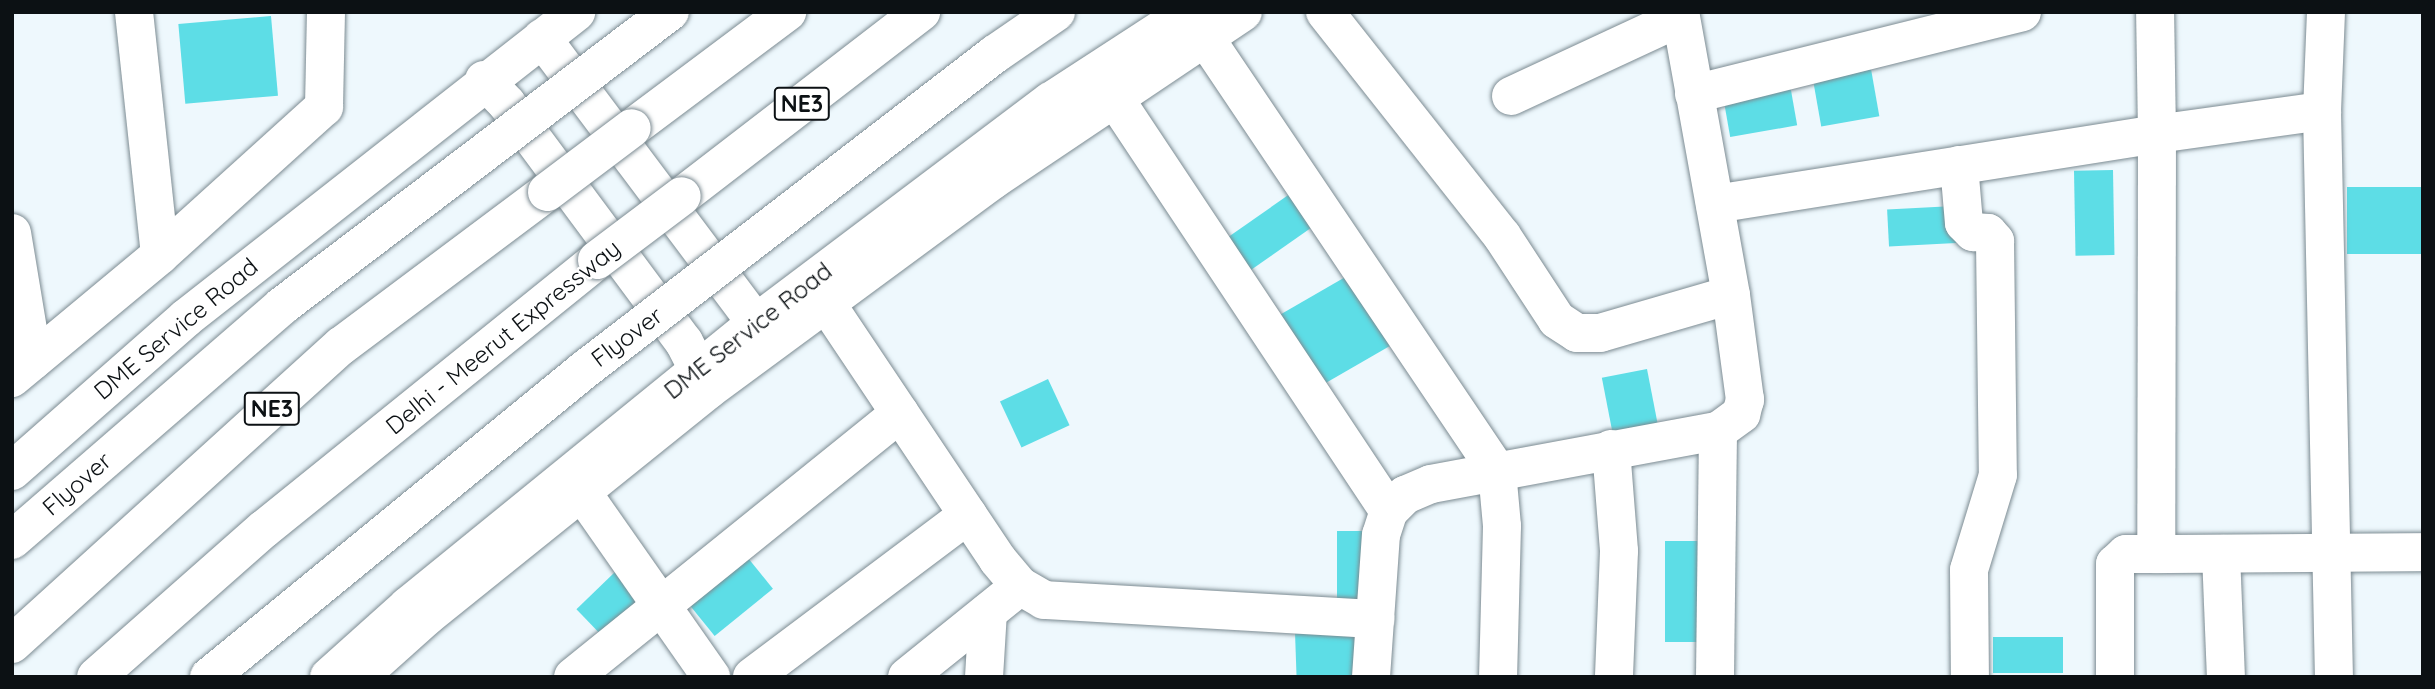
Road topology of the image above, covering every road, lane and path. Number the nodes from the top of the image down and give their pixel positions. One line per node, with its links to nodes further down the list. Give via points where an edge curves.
1 (134, 12): 25 (main road)
2 (326, 12): 25 (main road, via 324,107)
3 (576, 12): 15 (main road, DME Service Road)
4 (670, 12): 39 (main road, Flyover, bridge, via 282,306)
5 (787, 12): 48 (main road, NE3, bridge, via 341,346)
6 (921, 12): 49 (main road, Delhi - Meerut Expressway / NE3, bridge, via 597,260 264,529)
7 (1056, 12): 50 (main road, Flyover, bridge, via 584,370)
8 (1243, 12): 14 (main road)
9 (1325, 12): 26 (main road, via 1502,236 1557,320 1577,333 1600,333)
10 (2022, 12): 17 (main road)
11 (2155, 12): 21 (main road)
12 (2326, 12): 20 (main road)
13 (1681, 15): 17 (main road); 18 (main road)
14 (1197, 25): 19 (main road); 28 (main road, DME Service Road, via 1051,101); 35 (main road)
15 (541, 38): 16 (main road, DME Service Road); 28 (main road)
16 (484, 80): 30 (main road, via 507,104 676,331); 34 (main road, DME Service Road, via 186,318)
17 (1694, 94): 23 (main road)
18 (1511, 96)
19 (1115, 99): 27 (main road, via 993,180); 37 (main road)
20 (2322, 111): 21 (main road); 41 (main road)
21 (2157, 134): 22 (main road); 42 (main road)
22 (1959, 165): 23 (main road); 62 (main road, via 1964,223 1995,241 1998,475 1969,569)
23 (1715, 204): 26 (main road)
24 (12, 233): 29 (main road)
25 (160, 255): 29 (main road)
26 (1731, 295): 32 (main road, via 1745,400 1733,424)
27 (826, 303): 31 (main road); 36 (main road)
28 (756, 323): 30 (main road, DME Service Road)
29 (23, 369)
30 (698, 369): 51 (main road, DME Service Road)
31 (900, 413): 38 (main road); 45 (main road)
32 (1718, 431): 33 (main road); 61 (main road)
33 (1611, 449): 35 (main road); 60 (main road, via 1619,551)
34 (12, 471)
35 (1497, 471): 37 (main road, via 1431,484 1405,495); 59 (main road, via 1502,526)
36 (581, 491): 45 (main road); 52 (main road)
37 (1389, 511): 47 (main road, via 1381,536)
38 (968, 515): 44 (main road); 55 (main road)
39 (12, 540)
40 (2423, 552): 41 (main road)
41 (2329, 553): 43 (main road); 65 (main road)
42 (2156, 554): 43 (main road); 63 (main road, via 2126,554 2115,564)
43 (2221, 554): 64 (main road)
44 (1020, 586): 46 (main road); 47 (main road, via 1044,600 1074,604)
45 (662, 603): 53 (main road); 54 (main road)
46 (988, 612): 56 (main road); 57 (main road)
47 (1375, 619): 58 (main road)
48 (12, 644)
49 (96, 677)
50 (209, 677)
51 (329, 677)
52 (359, 677)
53 (573, 677)
54 (712, 677)
55 (752, 677)
56 (907, 677)
57 (984, 677)
58 (1371, 677)
59 (1498, 677)
60 (1614, 677)
61 (1716, 677)
62 (1970, 677)
63 (2115, 677)
64 (2225, 677)
65 (2334, 677)

